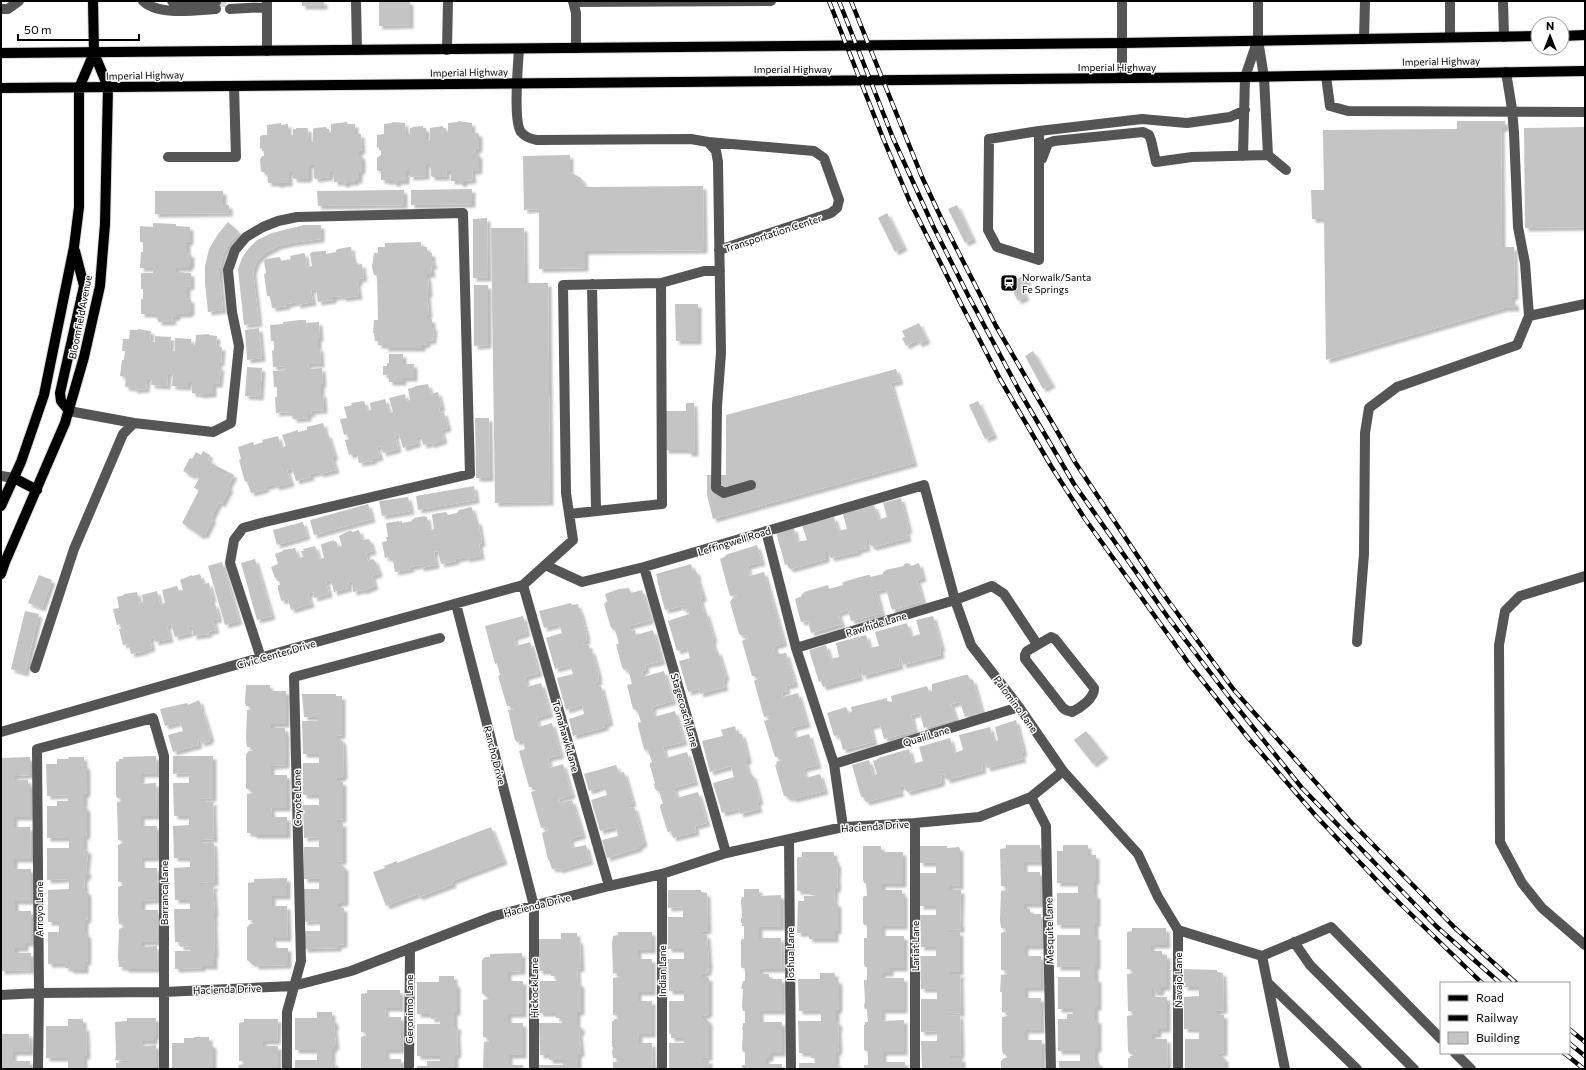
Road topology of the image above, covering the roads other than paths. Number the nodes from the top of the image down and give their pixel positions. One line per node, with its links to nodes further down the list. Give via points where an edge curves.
1 (19, 1): 17 (street, via 8,9)
2 (93, 1): 32 (main road, Bloomfield Avenue)
3 (143, 1): 16 (street, via 153,8 182,11)
4 (172, 1): 16 (street)
5 (356, 1): 28 (street)
6 (448, 1): 29 (street)
7 (771, 1): 13 (street)
8 (1122, 1): 25 (street)
9 (1258, 1): 24 (street)
10 (1365, 1): 23 (street)
11 (1450, 1): 22 (street)
12 (1503, 1): 21 (street)
13 (573, 2): 26 (street, via 576,13)
14 (267, 4): 15 (street, via 248,8); 30 (street)
15 (229, 5)
16 (216, 6)
17 (1, 9)
18 (1585, 35): 20 (main road)
19 (1530, 36): 21 (main road)
20 (1570, 36)
21 (1504, 37): 22 (main road)
22 (1450, 38): 23 (main road)
23 (1364, 39): 24 (main road)
24 (1258, 40): 25 (main road); 36 (street); 37 (street)
25 (1122, 43): 26 (main road); 38 (street)
26 (576, 48): 27 (main road)
27 (519, 49): 29 (main road); 39 (street, Transportation Center)
28 (357, 50): 29 (main road); 30 (main road)
29 (447, 50)
30 (267, 51): 32 (main road)
31 (1, 53): 32 (main road)
32 (94, 53): 41 (main road, Bloomfield Avenue); 43 (main road, Bloomfield Avenue)
33 (1585, 70): 34 (main road, Imperial Highway)
34 (1506, 72): 35 (main road, Imperial Highway); 46 (street)
35 (1326, 76): 37 (main road, Imperial Highway); 46 (street, via 1330,106 1348,111)
36 (1245, 77): 37 (main road, Imperial Highway); 38 (main road, Imperial Highway); 44 (street)
37 (1264, 77): 49 (street)
38 (1122, 78): 39 (main road, Imperial Highway)
39 (517, 84): 40 (main road, Imperial Highway); 48 (street, Transportation Center, via 518,127 525,136 537,140 691,139)
40 (234, 86): 41 (main road, Imperial Highway); 51 (street, via 236,157)
41 (108, 87): 43 (main road, Imperial Highway); 61 (main road, Bloomfield Avenue, via 105,224 100,286)
42 (1, 88): 43 (main road, Imperial Highway)
43 (79, 88): 54 (main road, Bloomfield Avenue, via 79,207)
44 (1245, 110): 47 (street, via 1230,117 1187,123 1142,119); 50 (street)
45 (1585, 112): 46 (street)
46 (1512, 113): 60 (street, via 1518,227 1525,263)
47 (1039, 131): 52 (street); 52 (street, via 989,139 988,230 997,247 1039,260)
48 (708, 142): 55 (street, Transportation Center, via 718,156); 55 (street, Transportation Center, via 814,152 824,158 839,200 837,208 831,213)
49 (1268, 155): 50 (street); 53 (street)
50 (1243, 156): 52 (street, via 1192,157 1156,162 1149,135 1143,132 1048,143)
51 (168, 157)
52 (1039, 169)
53 (1286, 170)
54 (74, 248): 61 (main road, via 84,286 60,393 61,401); 64 (main road, Bloomfield Avenue, via 44,395)
55 (719, 250): 56 (street)
56 (720, 271): 57 (street, via 704,271); 65 (street, via 721,353 717,406 716,488 724,493)
57 (661, 283): 58 (street); 69 (street, via 662,504)
58 (592, 284): 69 (street); 70 (street, via 563,285 566,493)
59 (1585, 304): 60 (street)
60 (1529, 316): 80 (street, via 1516,345 1397,387 1369,408 1365,433 1364,554)
61 (69, 411): 62 (street); 67 (main road, Bloomfield Avenue)
62 (134, 423): 83 (street, via 214,432 231,423 238,346 228,270 235,250 246,237 278,221 297,217 463,213 470,474 243,528 234,540 230,563); 84 (street, via 123,434 74,549)
63 (1, 476): 64 (street)
64 (14, 478): 67 (main road); 68 (main road, Bloomfield Avenue)
65 (751, 485)
66 (924, 485): 71 (street, Leffingwell Road); 77 (street, Palomino Lane)
67 (37, 490): 74 (main road, Bloomfield Avenue)
68 (1, 506)
69 (596, 511): 70 (street)
70 (570, 514): 72 (street, Civic Center Drive, via 573,540)
71 (766, 531): 73 (street, Leffingwell Road); 82 (street)
72 (545, 564): 73 (street, Leffingwell Road, via 582,582); 76 (street, Civic Center Drive)
73 (644, 568): 94 (street, Stagecoach Lane)
74 (1, 574)
75 (1585, 576): 100 (street, via 1520,596 1505,611 1499,645 1500,842 1522,883 1542,908)
76 (523, 585): 78 (street, Civic Center Drive); 96 (street, Tomahawk Lane)
77 (955, 600): 81 (street, Rawhide Lane, via 992,586 1004,594); 82 (street, Rawhide Lane); 85 (street, Palomino Lane, via 971,645)
78 (456, 604): 83 (street, Civic Center Drive); 97 (street, Rancho Drive)
79 (440, 638): 104 (street, Coyote Lane, via 294,677 301,961)
80 (1357, 642)
81 (1037, 644): 81 (street, via 1027,651 1025,659 1063,708 1072,712 1076,710 1091,698 1094,688 1054,639 1051,637)
82 (796, 648): 88 (street)
83 (261, 658): 87 (street, Civic Center Drive)
84 (36, 668)
85 (1019, 707): 88 (street, Quail Lane); 89 (street, Palomino Lane)
86 (153, 718): 105 (street, Barranca Lane, via 164,756); 106 (street, Arroyo Lane, via 38,748)
87 (1, 732)
88 (834, 764): 92 (street)
89 (1063, 770): 90 (street, Hacienda Drive); 98 (street, Palomino Lane, via 1138,854 1158,897)
90 (1032, 797): 91 (street, Hacienda Drive, via 979,817); 118 (street, Mesquite Lane, via 1046,826)
91 (915, 823): 92 (street, Hacienda Drive); 117 (street, Lariat Lane)
92 (842, 827): 93 (street, Hacienda Drive)
93 (789, 839): 94 (street, Hacienda Drive); 116 (street, Joshua Lane)
94 (726, 853): 95 (street, Hacienda Drive)
95 (662, 874): 96 (street, Hacienda Drive); 115 (street, Indian Lane)
96 (609, 886): 97 (street, Hacienda Drive)
97 (534, 906): 101 (street, Hacienda Drive, via 494,916); 114 (street, Hickock Lane)
98 (1178, 930): 102 (street); 119 (street, Navajo Lane)
99 (1294, 942): 102 (street); 108 (street, via 1331,927); 122 (street, via 1310,965)
100 (1585, 945)
101 (410, 948): 104 (street, Hacienda Drive, via 351,971); 113 (street, Geronimo Lane)
102 (1262, 956): 103 (street)
103 (1267, 982): 120 (street); 121 (street)
104 (293, 986): 105 (street, Hacienda Drive); 112 (street, Coyote Lane, via 287,1012)
105 (164, 992): 106 (street, Hacienda Drive); 111 (street, Barranca Lane)
106 (40, 993): 107 (street, Hacienda Drive); 110 (street, Arroyo Lane)
107 (1, 995)
108 (1440, 1038)
109 (1456, 1054): 123 (street)
110 (38, 1069)
111 (164, 1069)
112 (287, 1069)
113 (409, 1069)
114 (534, 1069)
115 (662, 1069)
116 (790, 1069)
117 (915, 1069)
118 (1051, 1069)
119 (1178, 1069)
120 (1285, 1069)
121 (1357, 1069)
122 (1414, 1069)
123 (1471, 1069)

